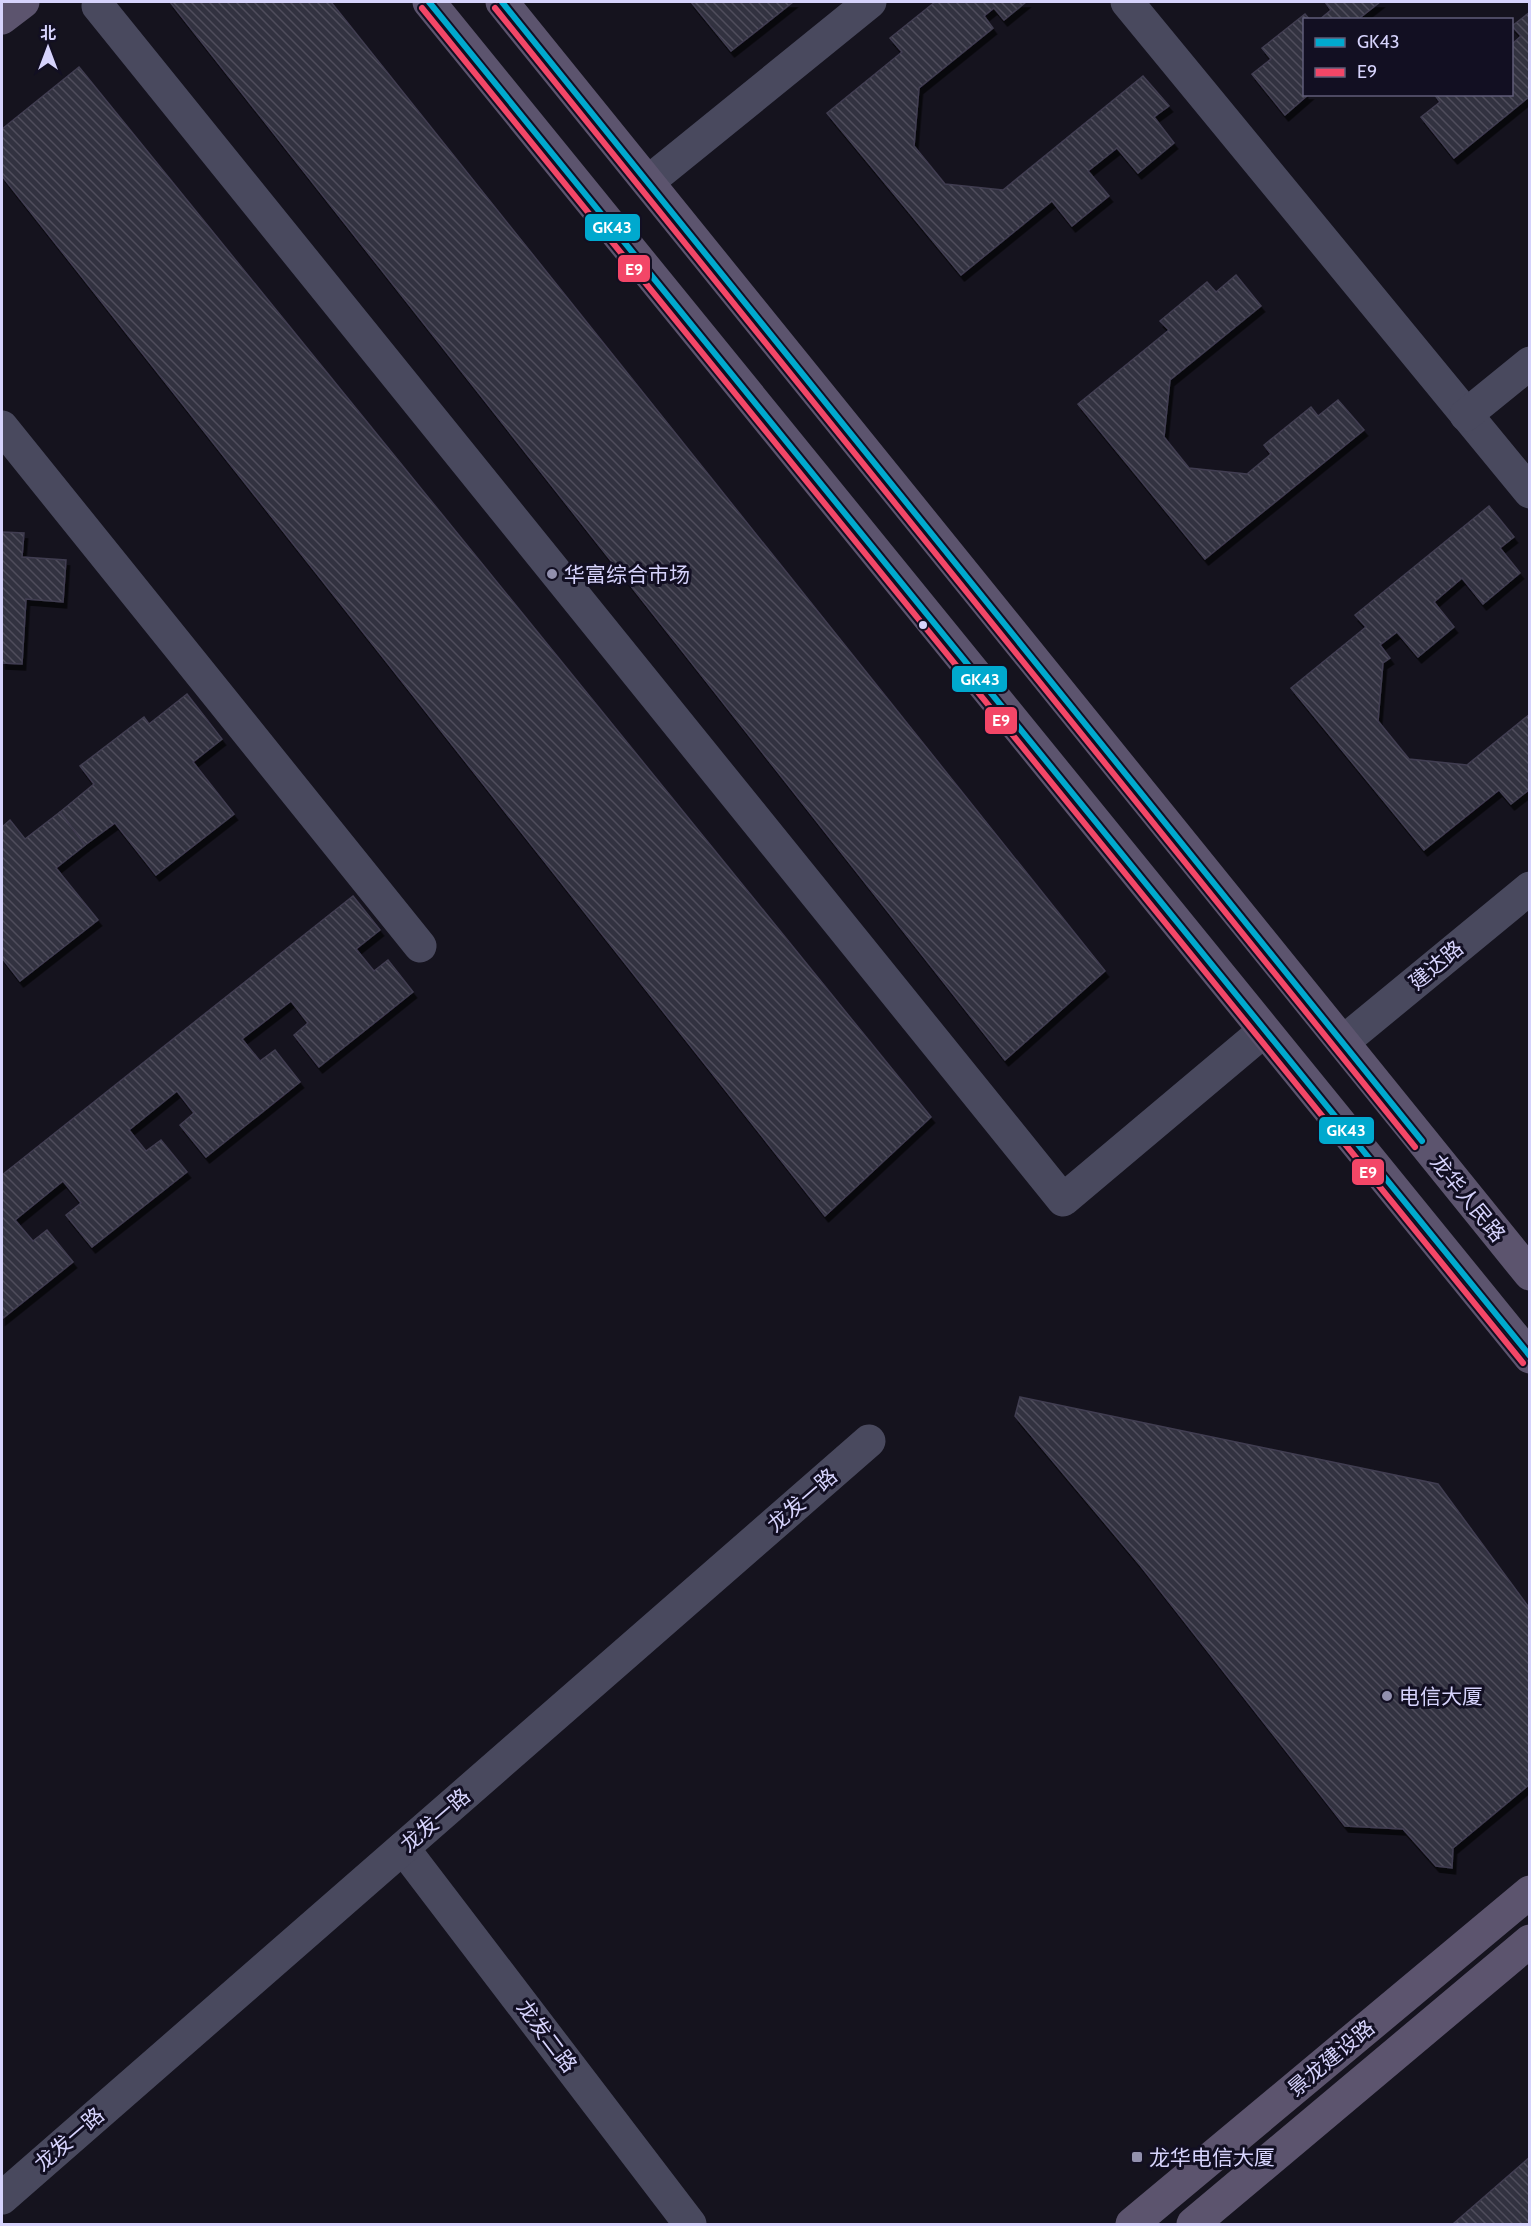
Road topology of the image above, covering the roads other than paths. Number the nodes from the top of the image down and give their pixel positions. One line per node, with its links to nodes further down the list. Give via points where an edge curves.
1 (23, 2): 7 (main road)
2 (429, 2): 15 (main road)
3 (502, 2): 8 (main road, 龙华人民路)
4 (870, 2): 8 (street)
5 (1126, 2): 10 (street)
6 (98, 6): 15 (street, via 1063,1200)
7 (2, 18)
8 (648, 182): 16 (main road, 龙华人民路)
9 (1530, 363): 10 (street)
10 (1466, 415): 12 (street)
11 (2, 427): 14 (street)
12 (1530, 492)
13 (1530, 888): 16 (street, 建达路)
14 (420, 946)
15 (1264, 1031): 18 (main road)
16 (1343, 1042): 17 (main road, 龙华人民路)
17 (1530, 1274)
18 (1530, 1357)
19 (869, 1441): 20 (street, 龙发一路)
20 (403, 1848): 23 (street, 龙发一路); 24 (street, 龙发二路)
21 (1530, 1892): 25 (main road, 景龙建设路)
22 (1530, 1941): 26 (main road, 景龙建设路)
23 (2, 2198)
24 (690, 2224)
25 (1132, 2224)
26 (1193, 2224)

